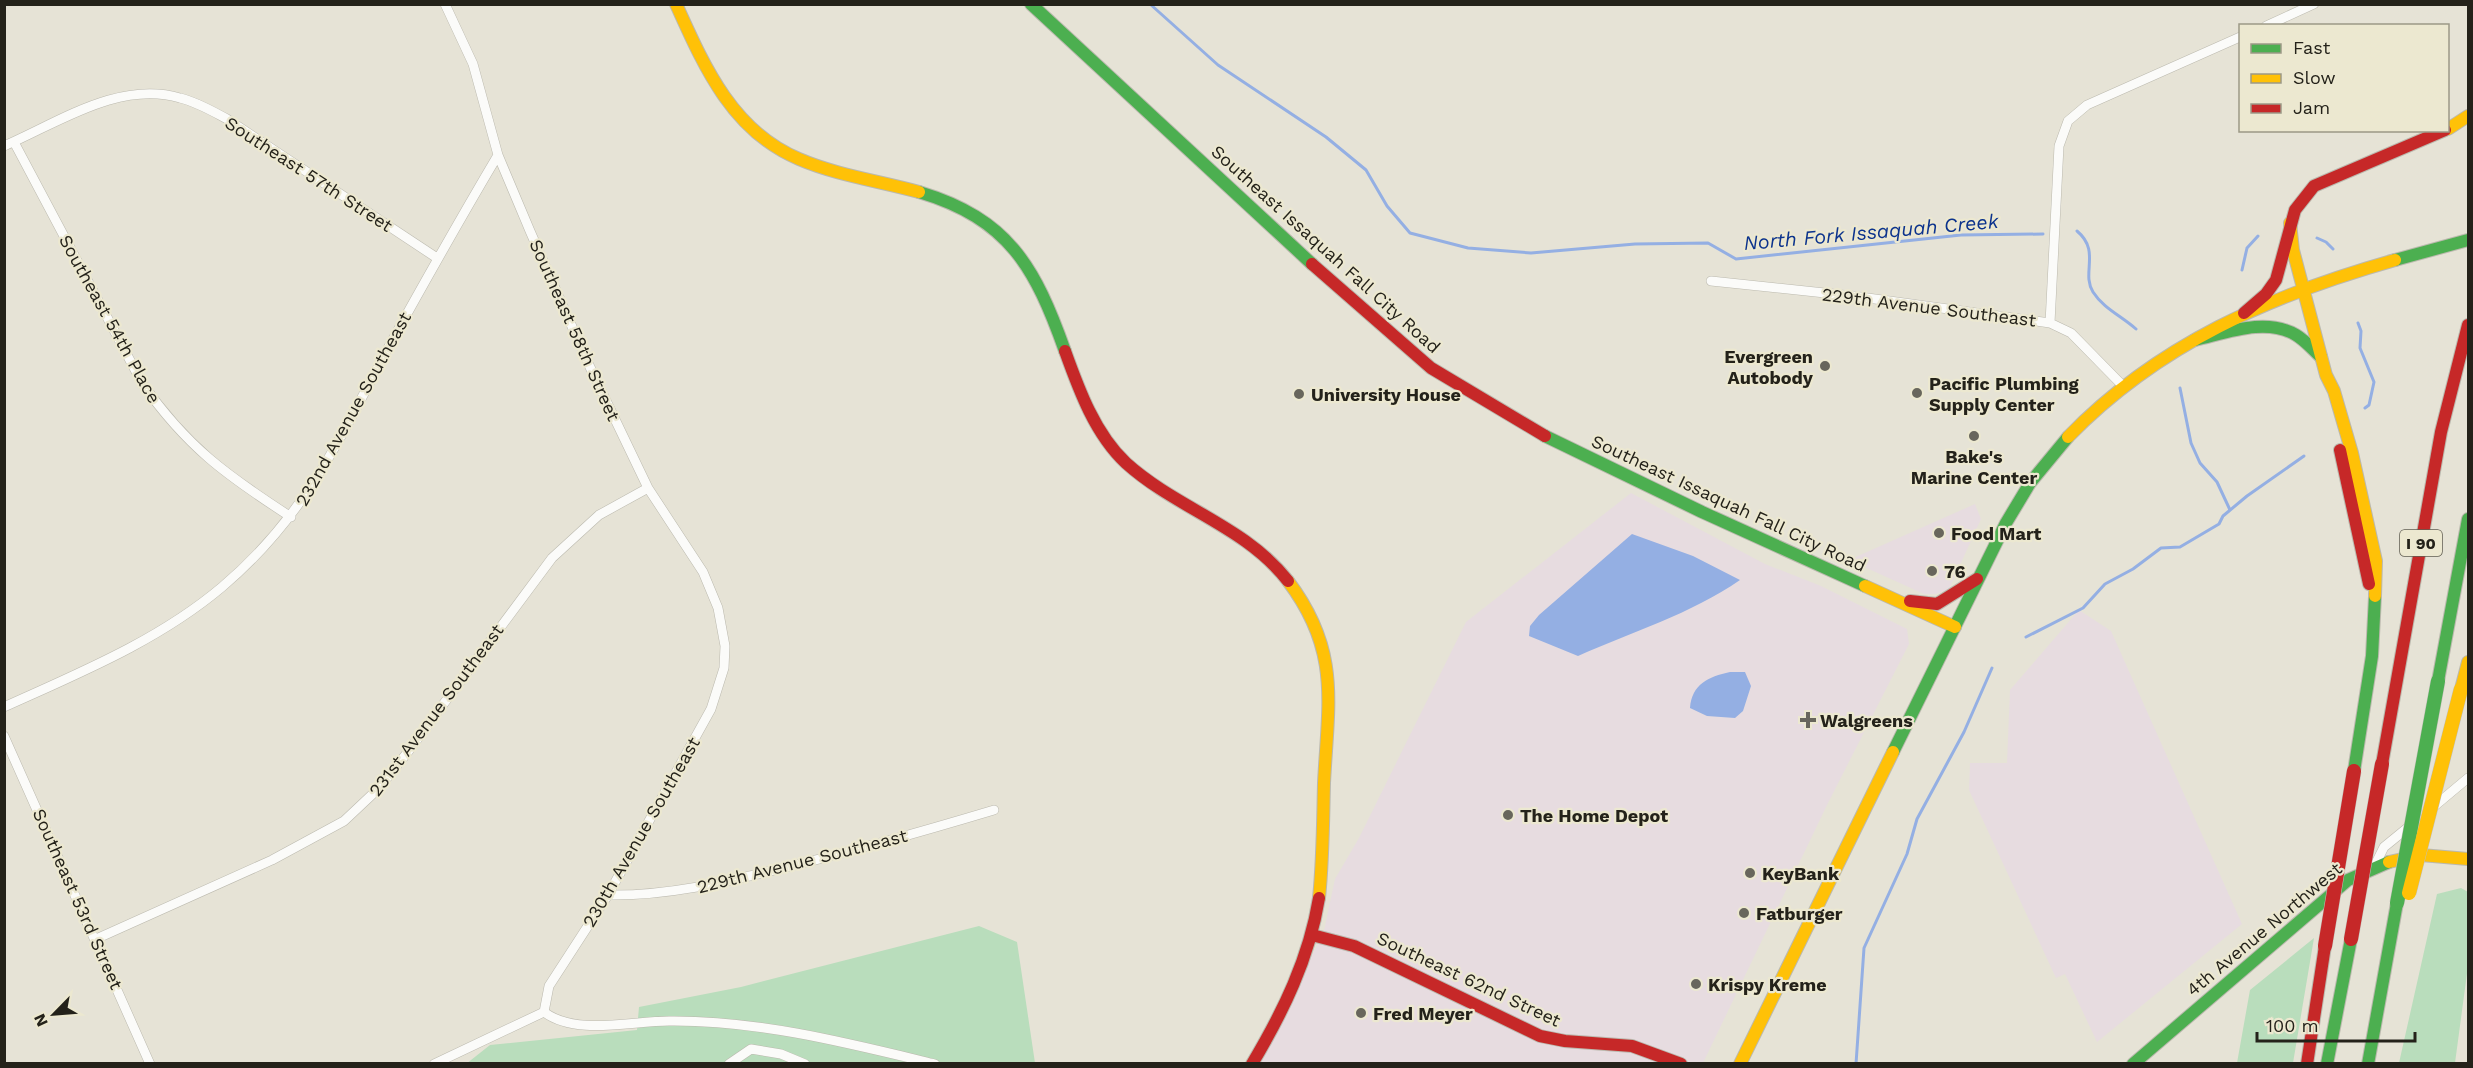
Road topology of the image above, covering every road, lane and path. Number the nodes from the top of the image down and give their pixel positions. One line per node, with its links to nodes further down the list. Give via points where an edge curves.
1 (445, 4): 11 (street, Southeast 58th Street, via 473,64)
2 (676, 4): 39 (main road, via 714,86 740,118 770,144 800,160 940,197 1002,234 1040,285 1085,401 1119,456 1146,480 1243,538 1282,573 1309,614 1322,645 1329,683 1319,895)
3 (1031, 4): 27 (main road, Southeast Issaquah Fall City Road, via 1350,299 1431,368 1484,402 1610,468)
4 (2314, 4): 5 (street)
5 (2270, 24)
6 (2239, 37): 18 (street, via 2087,105 2064,128 2059,146)
7 (2469, 116): 8 (main road)
8 (2449, 128)
9 (2441, 132): 12 (main road, via 2314,186)
10 (9, 144): 14 (street, Southeast 57th Street, via 109,100 155,94 178,97 227,119); 24 (street, Southeast 54th Place, via 142,383 162,411 218,468)
11 (498, 155): 14 (street, 232nd Avenue Southeast); 23 (street, Southeast 58th Street, via 588,363)
12 (2290, 223): 16 (main road); 17 (main road, via 2276,280)
13 (2469, 240): 16 (main road)
14 (437, 258): 24 (street, 232nd Avenue Southeast, via 323,469)
15 (1711, 281): 18 (street, 229th Avenue Southeast)
16 (2303, 289): 17 (main road); 21 (main road)
17 (2244, 314): 20 (main road)
18 (2050, 323): 22 (street, 229th Avenue Southeast, via 2072,333)
19 (2469, 324): 54 (main road, I 90, bridge, via 2441,432)
20 (2195, 340): 21 (main road, via 2256,328 2281,329 2298,336); 22 (main road)
21 (2322, 359): 53 (main road, bridge, via 2366,509 2376,561 2372,656)
22 (2122, 386): 26 (main road, via 2086,417 2038,472 2015,505)
23 (648, 488): 29 (street, Southeast 58th Street, via 703,572 718,608); 40 (street, 231st Avenue Southeast, via 599,515 552,558 407,753 378,789 344,821 272,860)
24 (291, 518): 31 (street, 232nd Avenue Southeast, via 246,566 194,608 108,659)
25 (2469, 519): 38 (main road, I 90, bridge)
26 (1979, 577): 27 (main road, via 1937,604); 28 (main road)
27 (1885, 596): 28 (main road, Southeast Issaquah Fall City Road)
28 (1954, 627): 51 (main road)
29 (726, 646): 37 (street, 230th Avenue Southeast, via 724,668 711,709)
30 (2469, 662): 38 (main road, bridge)
31 (4, 708)
32 (4, 736): 40 (street, Southeast 53rd Street)
33 (2469, 778): 36 (street, via 2384,847)
34 (994, 810): 37 (street, 229th Avenue Southeast, via 707,886 647,895)
35 (2469, 859): 36 (main road, 4th Avenue Northwest, via 2438,854 2409,856)
36 (2375, 865): 52 (main road, 4th Avenue Northwest, via 2323,899)
37 (608, 894): 41 (street, 230th Avenue Southeast, via 549,986)
38 (2402, 901): 55 (main road)
39 (1312, 935): 49 (main road, via 1290,990); 50 (main road, Southeast 62nd Street, via 1354,946 1540,1036 1632,1046)
40 (96, 939): 43 (street, Southeast 53rd Street)
41 (544, 1012): 42 (street, via 556,1021 580,1024 668,1021 780,1030); 44 (street)
42 (902, 1056): 47 (street); 48 (street)
43 (150, 1064)
44 (434, 1064)
45 (729, 1064): 46 (street, via 752,1049)
46 (806, 1064)
47 (894, 1064)
48 (935, 1064)
49 (1252, 1064)
50 (1681, 1064)
51 (1740, 1064)
52 (2133, 1064)
53 (2307, 1064)
54 (2327, 1064)
55 (2368, 1064)

